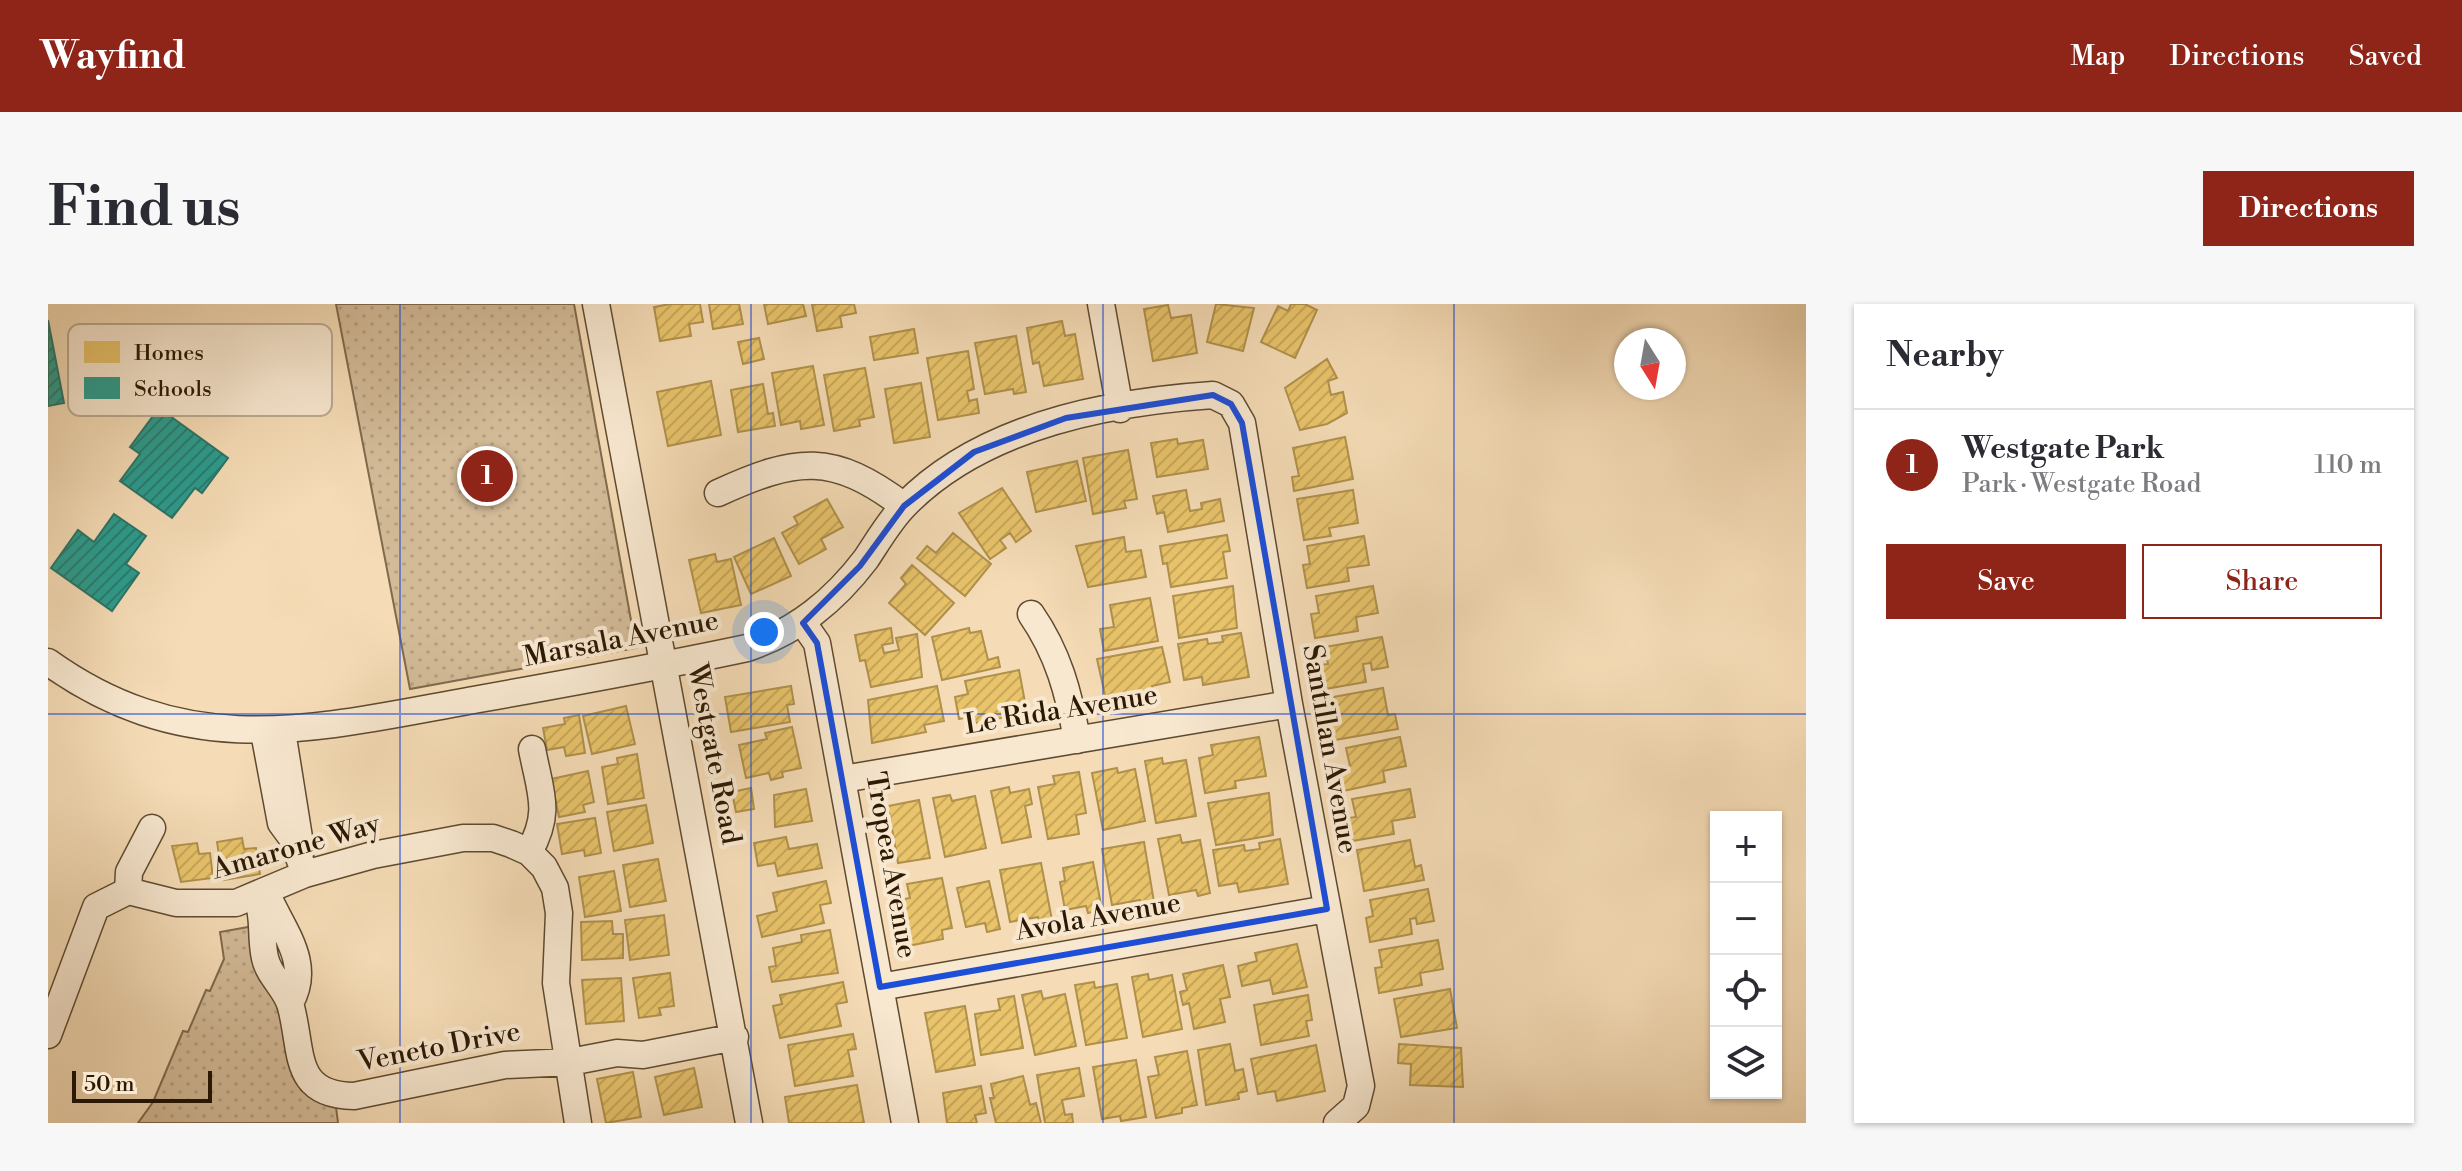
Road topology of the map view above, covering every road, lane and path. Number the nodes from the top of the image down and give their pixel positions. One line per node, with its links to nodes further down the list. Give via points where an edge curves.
1 (596, 304): 10 (street, Westgate Road)
2 (1101, 304): 4 (street)
3 (1231, 404): 4 (street, Marsala Avenue, via 1213,395); 11 (street, Santillan Avenue, via 1242,423)
4 (1120, 409): 6 (street, Marsala Avenue, via 1018,432 974,452)
5 (718, 493): 6 (street, via 806,464 844,469)
6 (904, 506): 8 (street, Marsala Avenue, via 860,566)
7 (1031, 614): 13 (street, via 1061,667)
8 (803, 623): 10 (street, Marsala Avenue, via 747,648); 15 (street, Tropea Avenue, via 817,643)
9 (48, 662): 12 (street, Marsala Avenue, via 136,709 181,723)
10 (665, 666): 12 (street, Marsala Avenue); 23 (street, Westgate Road)
11 (1289, 704): 13 (street, Le Rida Avenue); 21 (street, Santillan Avenue)
12 (273, 732): 18 (street)
13 (1077, 740): 15 (street, Le Rida Avenue)
14 (532, 749): 17 (street, via 544,814 542,830)
15 (843, 779): 22 (street, Tropea Avenue)
16 (152, 828): 19 (street, via 129,872)
17 (529, 852): 18 (street, Amarone Way, via 493,838 463,838); 25 (street, via 555,888 556,983)
18 (305, 874): 20 (street, Amarone Way)
19 (128, 891): 20 (street, Amarone Way, via 197,905); 24 (street, via 96,907)
20 (262, 894): 25 (street, Veneto Drive, via 265,960 290,1003 298,1056 312,1084 337,1096 354,1096 505,1065)
21 (1327, 909): 22 (street, Avola Avenue); 26 (street, Santillan Avenue, via 1361,1086)
22 (880, 987): 29 (street, Tropea Avenue)
23 (733, 1029): 25 (street, Veneto Drive, via 643,1055 617,1053); 28 (street, Westgate Road)
24 (48, 1035)
25 (570, 1062): 27 (street)
26 (1346, 1115)
27 (578, 1123)
28 (749, 1123)
29 (905, 1123)

